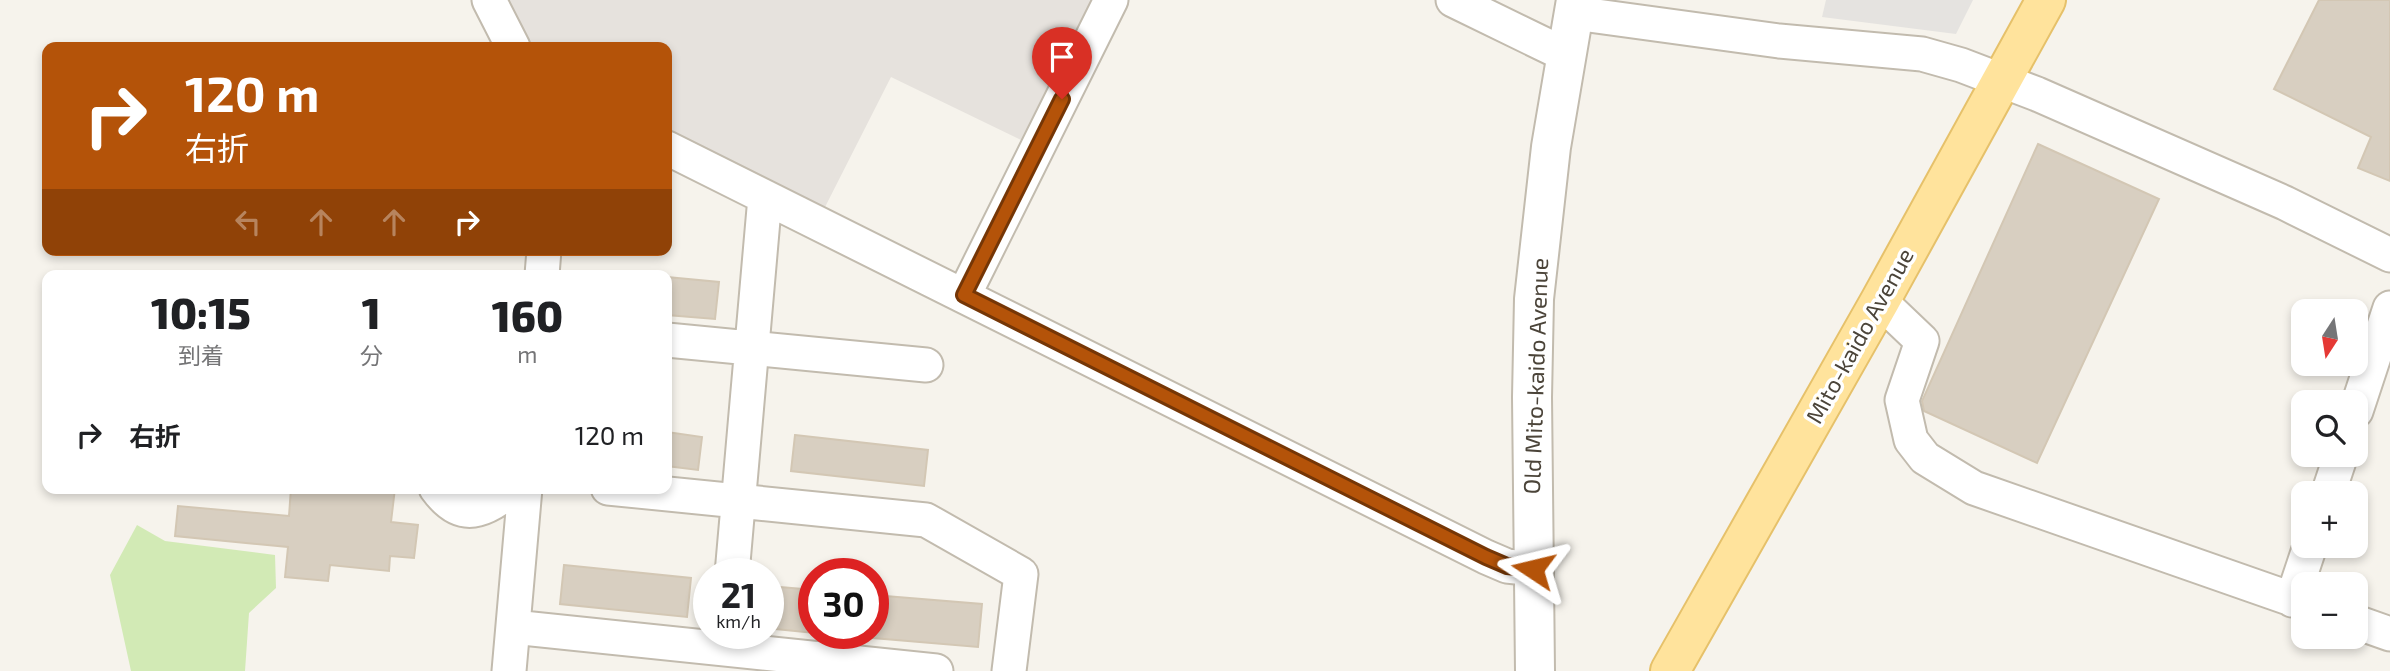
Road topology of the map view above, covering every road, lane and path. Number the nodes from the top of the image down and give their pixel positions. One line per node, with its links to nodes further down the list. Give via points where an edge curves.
1 (489, 0): 6 (street)
2 (1111, 0): 12 (street)
3 (1453, 0): 7 (street)
4 (2046, 0): 8 (main road, Mito-kaido Avenue)
5 (1575, 6): 7 (street, Old Mito-kaido Avenue); 8 (street, via 1779,41 1922,54)
6 (510, 42)
7 (1566, 55): 25 (street, Old Mito-kaido Avenue, via 1534,299)
8 (2003, 80): 11 (street, via 2286,203); 13 (main road, Mito-kaido Avenue)
9 (672, 150): 10 (street)
10 (765, 197): 12 (street); 16 (street)
11 (2390, 255)
12 (964, 295): 25 (street, via 1486,557 1507,566)
13 (1880, 302): 26 (street, via 1922,341 1902,400 1911,440 1925,458 1974,488); 35 (main road, Mito-kaido Avenue)
14 (2390, 308): 18 (street)
15 (672, 340): 16 (street)
16 (752, 348): 17 (street); 23 (street)
17 (926, 365)
18 (2363, 390)
19 (441, 494): 20 (street, via 453,507 475,512)
20 (505, 494)
21 (524, 494): 27 (street)
22 (664, 494): 23 (street)
23 (739, 502): 24 (street); 33 (street, via 926,520 1021,574)
24 (734, 558)
25 (1533, 569): 34 (street, Old Mito-kaido Avenue)
26 (2291, 599)
27 (513, 626): 30 (street); 31 (street)
28 (2368, 626): 29 (street)
29 (2390, 634)
30 (725, 651): 32 (street)
31 (509, 671)
32 (936, 671)
33 (1009, 671)
34 (1535, 671)
35 (1670, 671)

